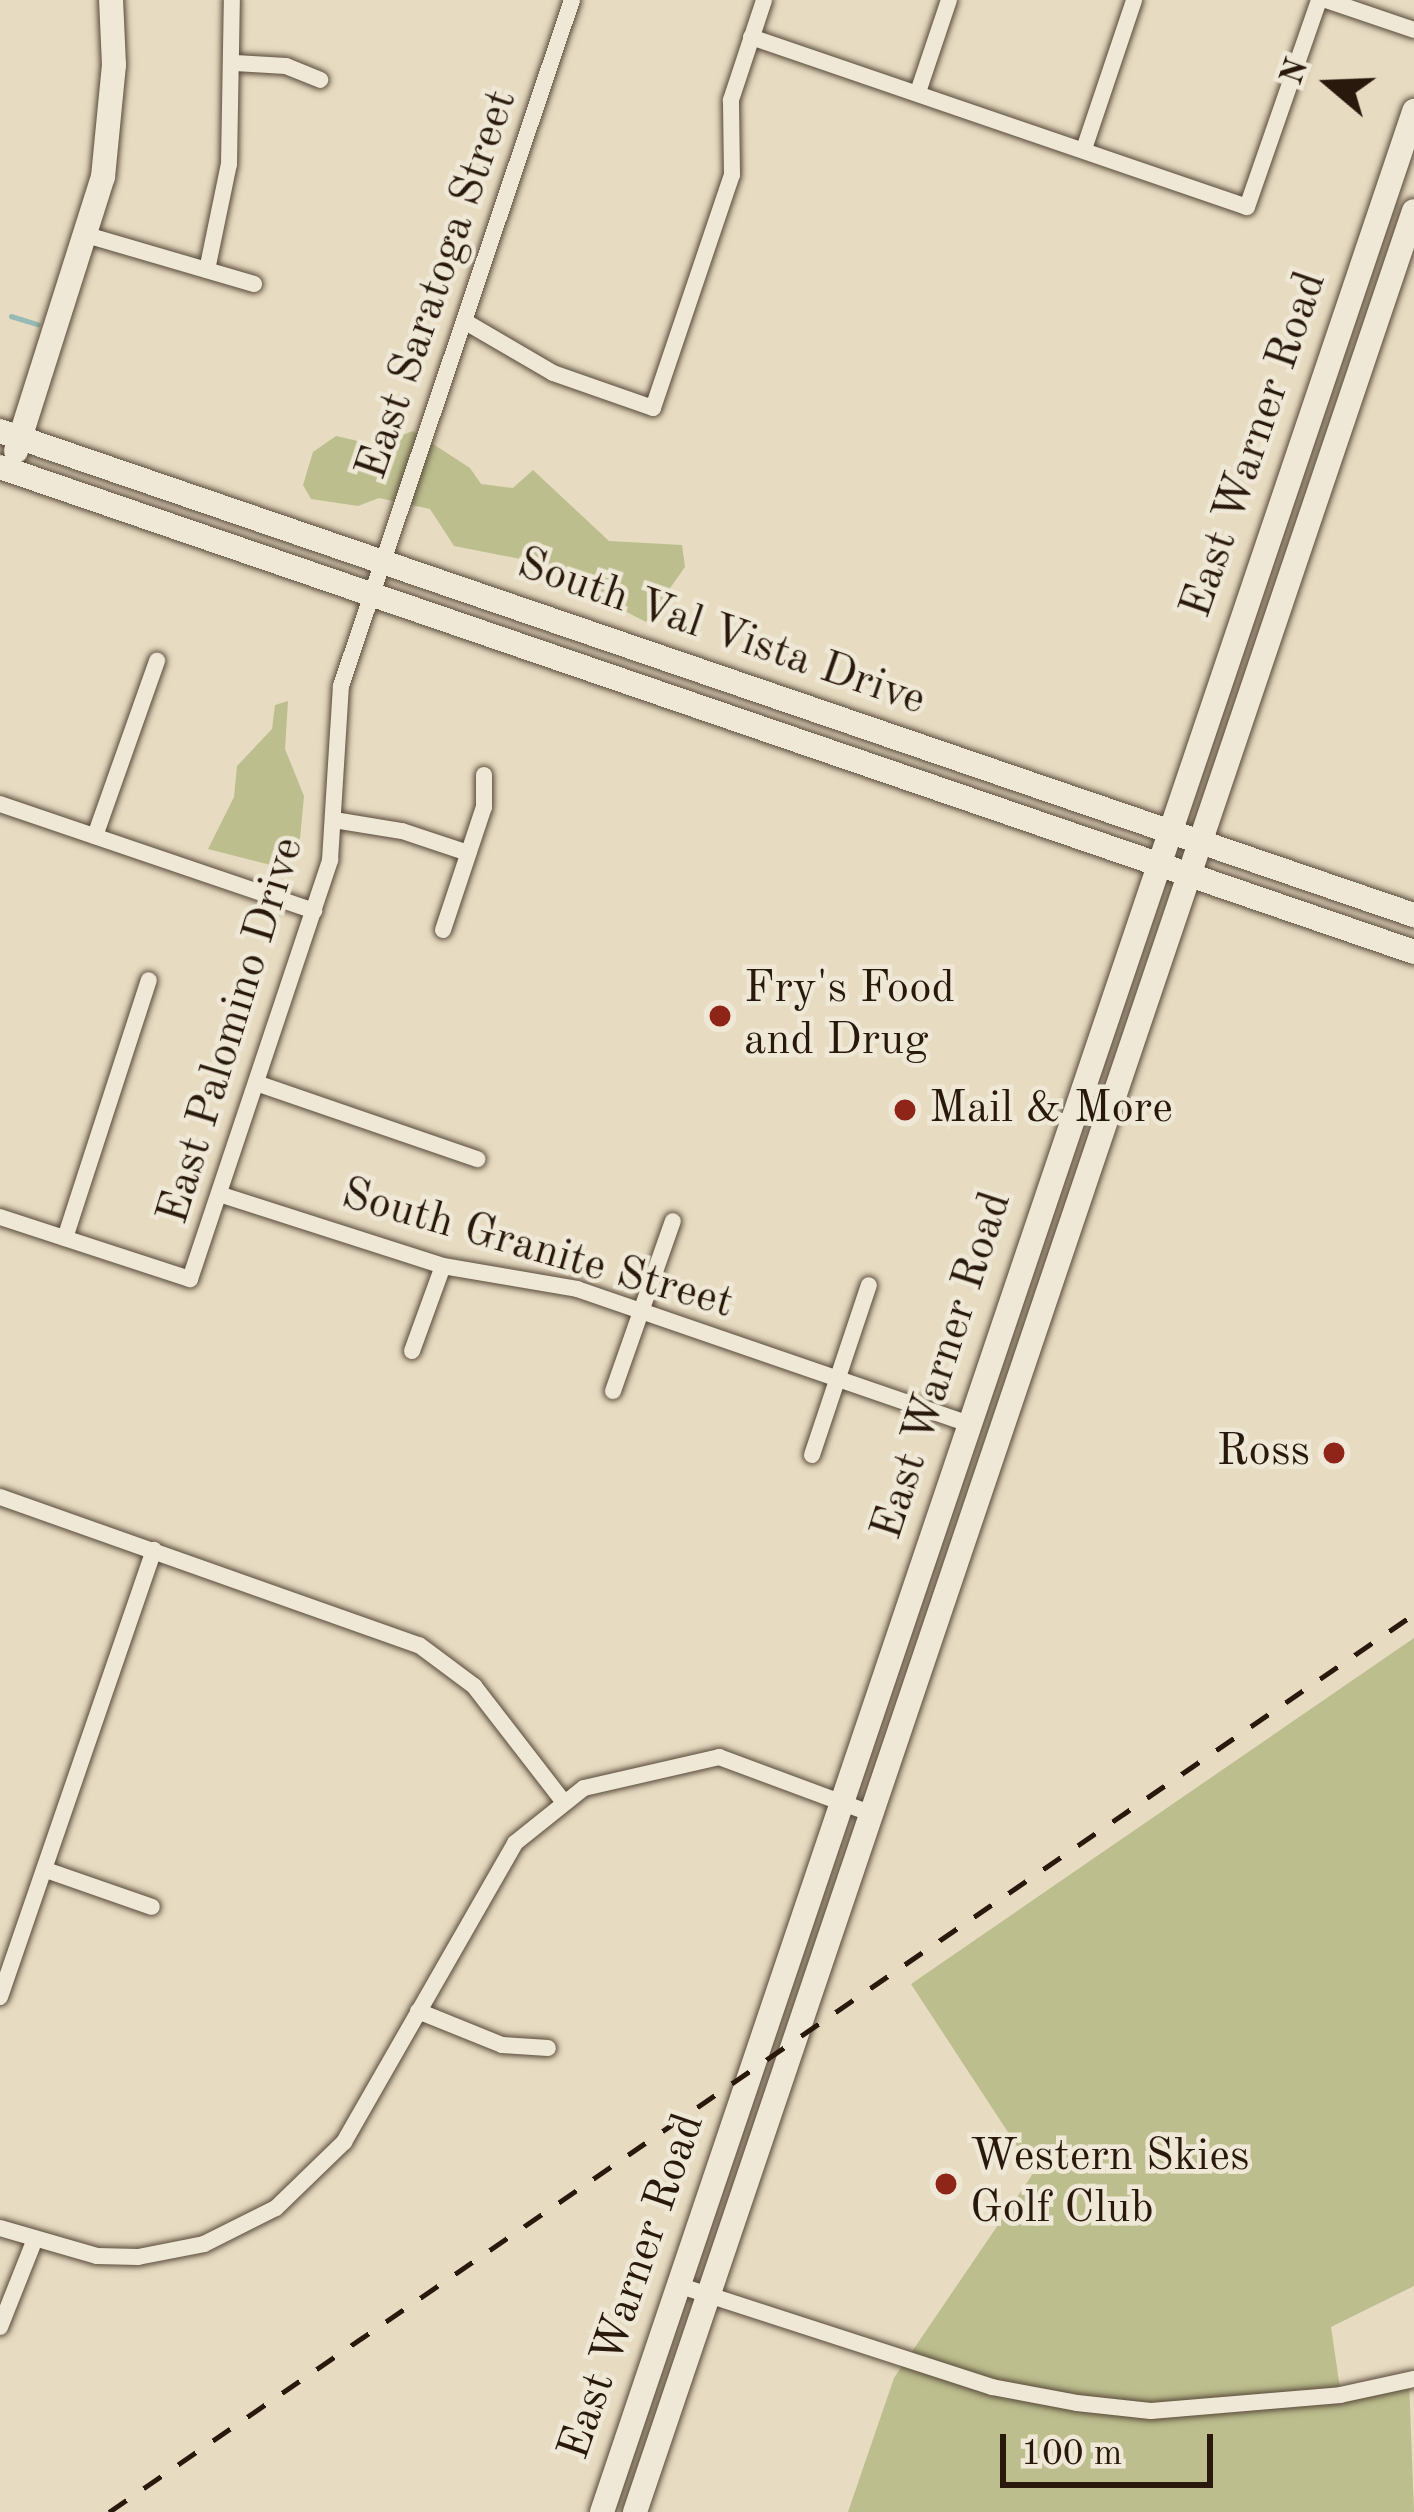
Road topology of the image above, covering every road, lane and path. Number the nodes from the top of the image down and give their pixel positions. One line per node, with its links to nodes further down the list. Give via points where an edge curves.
1 (111, 0): 16 (main road, via 110,137)
2 (232, 0): 10 (street)
3 (572, 0): 19 (street, East Saratoga Street)
4 (764, 0): 9 (street)
5 (949, 0): 12 (street)
6 (1133, 0): 14 (street)
7 (1323, 0): 8 (street); 14 (street, via 1247,207)
8 (1414, 30)
9 (752, 37): 12 (street); 19 (street, via 731,100 731,176 653,408 553,373)
10 (235, 63): 11 (street, via 286,66); 17 (street, via 229,164)
11 (320, 80)
12 (918, 92): 14 (street)
13 (1414, 111): 20 (main road, East Warner Road)
14 (1084, 149)
15 (1414, 211): 21 (main road, East Warner Road)
16 (90, 236): 17 (street); 22 (main road)
17 (206, 270): 18 (street)
18 (254, 284)
19 (464, 321): 26 (street, East Saratoga Street)
20 (1329, 362): 21 (main road); 24 (main road, East Warner Road)
21 (1359, 372): 25 (main road, East Warner Road)
22 (10, 434): 23 (main road); 26 (main road, South Val Vista Drive)
23 (4, 469): 27 (main road, South Val Vista Drive)
24 (1265, 546): 25 (main road); 34 (main road, East Warner Road)
25 (1296, 557): 36 (main road, East Warner Road)
26 (382, 561): 27 (street, East Saratoga Street); 29 (main road, South Val Vista Drive)
27 (372, 593): 30 (main road, South Val Vista Drive); 33 (street, East Palomino Drive, via 332,739)
28 (157, 661): 35 (street)
29 (817, 710): 30 (main road); 34 (main road, South Val Vista Drive)
30 (805, 741): 38 (main road, South Val Vista Drive)
31 (484, 775): 37 (street)
32 (0, 805): 35 (street)
33 (334, 820): 37 (street, via 402,831); 40 (street, East Palomino Drive)
34 (1167, 830): 36 (main road, South Val Vista Drive); 38 (main road, East Warner Road)
35 (95, 836): 40 (street)
36 (1202, 841): 39 (main road, East Warner Road); 41 (main road, South Val Vista Drive)
37 (468, 854): 42 (street)
38 (1155, 865): 39 (main road, South Val Vista Drive); 50 (main road, East Warner Road)
39 (1190, 877): 43 (main road, South Val Vista Drive); 51 (main road, East Warner Road)
40 (314, 911): 45 (street, East Palomino Drive)
41 (1414, 915)
42 (443, 930)
43 (1414, 952)
44 (149, 980): 52 (street)
45 (259, 1084): 46 (street); 47 (street, East Palomino Drive)
46 (477, 1159)
47 (222, 1195): 52 (street, East Palomino Drive, via 190,1279); 53 (street, South Granite Street)
48 (0, 1216): 52 (street)
49 (673, 1222): 55 (street)
50 (1034, 1225): 51 (main road); 59 (main road, East Warner Road)
51 (1067, 1234): 63 (main road, East Warner Road)
52 (65, 1238)
53 (443, 1266): 55 (street, South Granite Street, via 556,1284); 56 (street)
54 (869, 1286): 57 (street)
55 (642, 1310): 57 (street, South Granite Street); 58 (street)
56 (412, 1351)
57 (836, 1378): 59 (street, South Granite Street); 60 (street)
58 (613, 1391)
59 (969, 1424): 63 (main road, via 982,1442); 64 (main road, East Warner Road)
60 (812, 1455)
61 (0, 1497): 62 (street)
62 (154, 1550): 66 (street, via 418,1645 474,1685); 69 (street)
63 (959, 1551): 65 (main road, East Warner Road)
64 (888, 1664): 65 (main road); 67 (main road, East Warner Road)
65 (918, 1675): 68 (main road, East Warner Road)
66 (562, 1800): 67 (street, via 636,1770 719,1757); 72 (street, via 490,1880)
67 (841, 1803): 68 (street); 76 (main road, East Warner Road)
68 (872, 1814): 77 (main road, East Warner Road)
69 (46, 1870): 70 (street); 71 (street)
70 (152, 1906)
71 (0, 1997)
72 (418, 2011): 73 (street, via 502,2045); 75 (street, via 344,2142 309,2182 252,2223 204,2244 138,2257)
73 (548, 2048)
74 (0, 2228): 75 (street)
75 (35, 2239): 78 (street)
76 (677, 2285): 77 (street); 80 (main road, East Warner Road)
77 (708, 2296): 79 (street, via 992,2387 1077,2403 1151,2411 1340,2395); 81 (main road, East Warner Road)
78 (0, 2327)
79 (1414, 2379)
80 (602, 2512)
81 (635, 2512)

